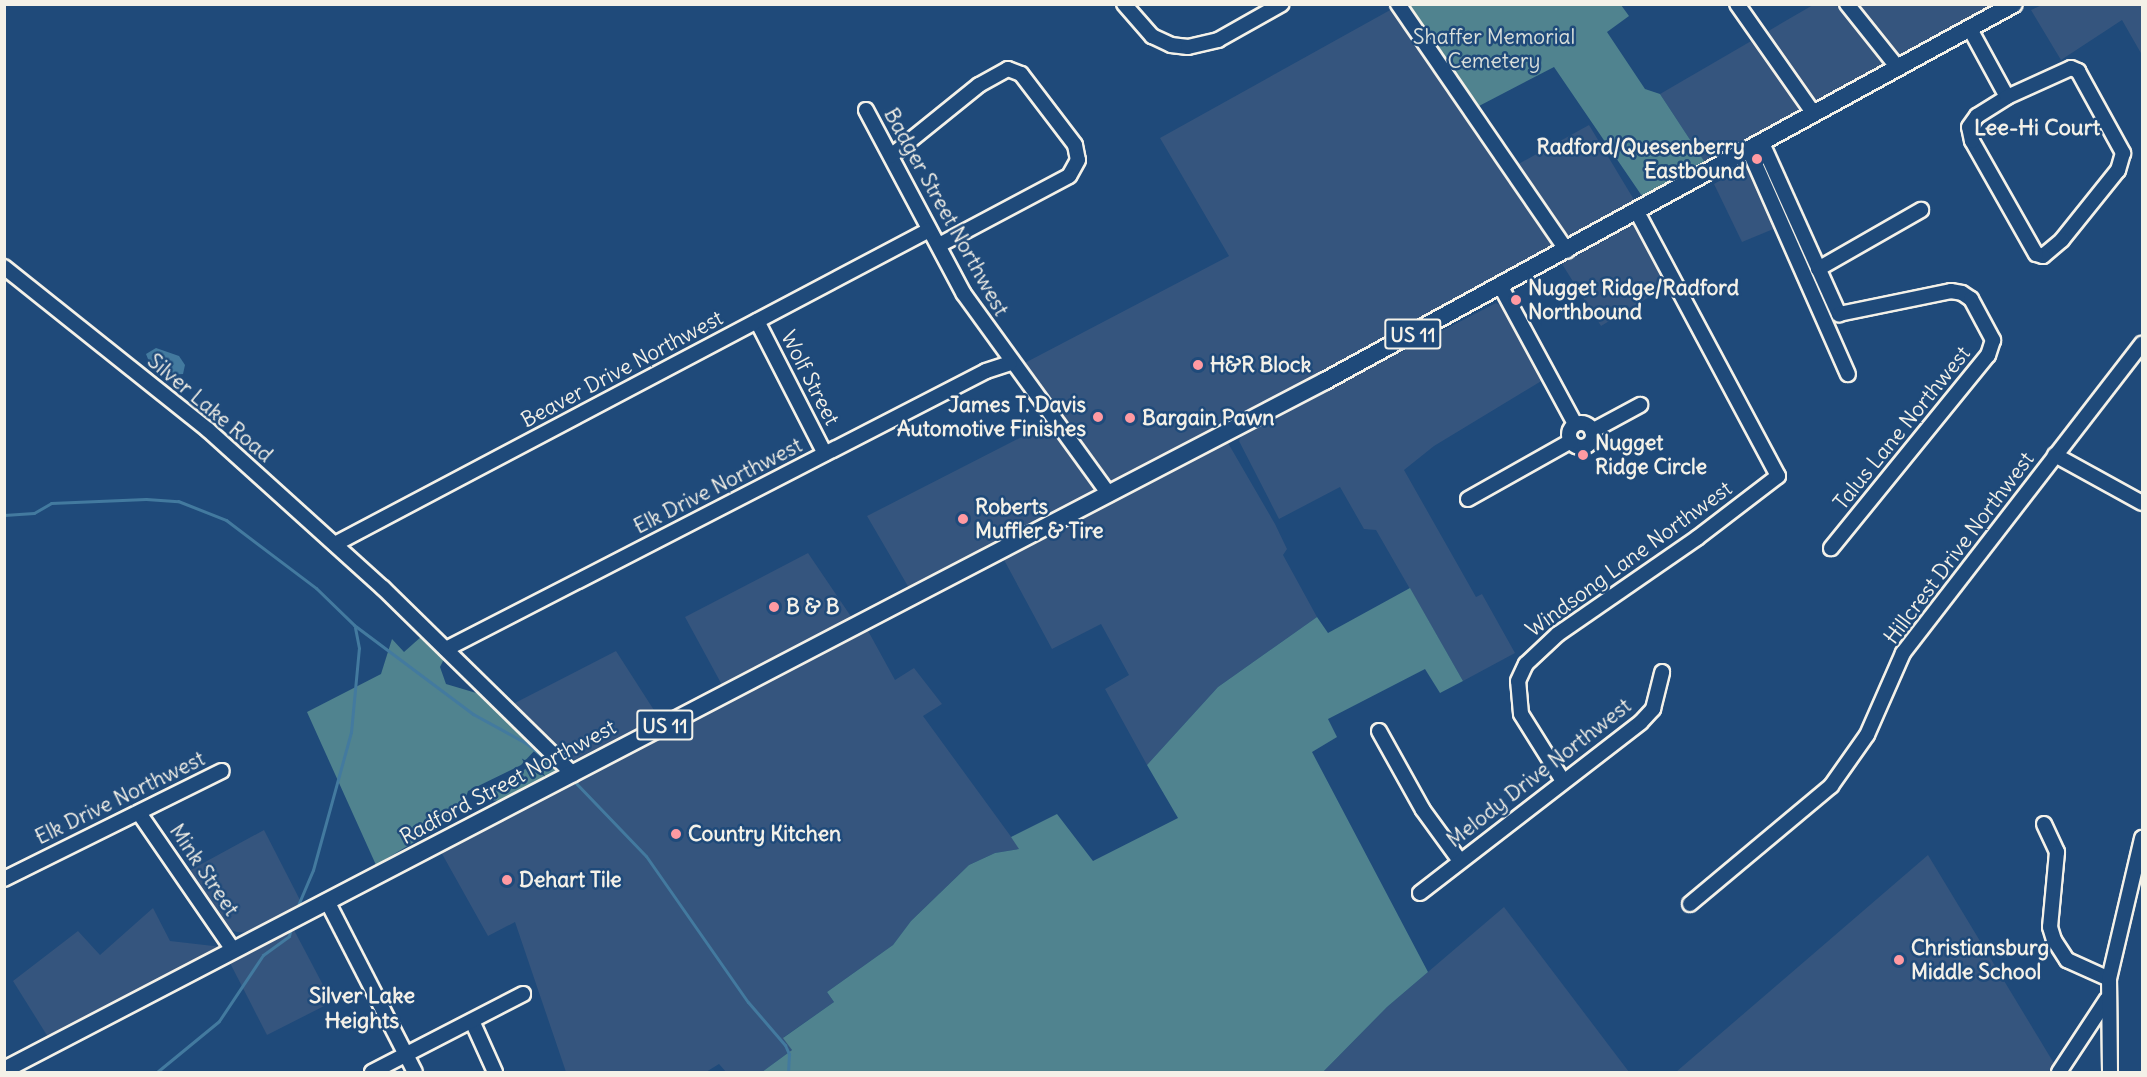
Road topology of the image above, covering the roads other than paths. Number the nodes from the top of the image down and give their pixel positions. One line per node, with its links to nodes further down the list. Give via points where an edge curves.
1 (1124, 4): 2 (street, via 1152,36 1171,45 1188,47 1218,40)
2 (1282, 4)
3 (1398, 4): 19 (street)
4 (1737, 4): 12 (street)
5 (1847, 4): 9 (street)
6 (2014, 4): 7 (main road, Radford Street Northwest / US 11)
7 (1995, 9): 8 (main road, Radford Street Northwest / US 11)
8 (1971, 29): 9 (main road, Radford Street Northwest / US 11); 10 (street)
9 (1898, 68): 12 (main road, Radford Street Northwest / US 11)
10 (2007, 97): 10 (street, via 1977,116 1970,127 1972,141 2036,254 2043,256 2062,240 2118,170 2123,153 2078,71 2071,68)
11 (866, 110): 14 (street, Badger Street Northwest)
12 (1814, 114): 13 (main road, Radford Street Northwest / US 11)
13 (1755, 146): 16 (main road, Radford Street Northwest / US 11); 21 (street, Talus Lane Northwest); 26 (street)
14 (891, 156): 17 (street, Badger Street Northwest); 18 (street, via 979,85 1008,69 1021,74 1075,145 1078,160 1069,176)
15 (1921, 210): 21 (street)
16 (1636, 212): 19 (main road, Radford Street Northwest / US 11); 43 (street, Windsong Lane Northwest, via 1778,476 1697,538 1558,634 1526,664 1518,681 1521,714)
17 (929, 230): 18 (street, Badger Street Northwest); 23 (street, Beaver Drive Northwest)
18 (939, 245): 25 (street, Badger Street Northwest, via 964,294)
19 (1567, 251): 22 (main road, Radford Street Northwest / US 11)
20 (4, 267): 36 (street, Silver Lake Road, via 208,430)
21 (1818, 269): 37 (street, Talus Lane Northwest, via 1839,314 1951,291 1971,299 1993,340 1988,355)
22 (1501, 287): 28 (street); 33 (main road, Radford Street Northwest / US 11)
23 (757, 321): 31 (street, Wolf Street); 36 (street, Beaver Drive Northwest)
24 (2142, 344): 32 (street, Hillcrest Drive Northwest)
25 (1010, 363): 31 (street, Elk Drive Northwest, via 986,371); 33 (street, Badger Street Northwest)
26 (1848, 374)
27 (1640, 405): 29 (street)
28 (1575, 424): 29 (street, via 1587,425); 30 (street, via 1570,430)
29 (1592, 431): 30 (street, via 1591,442 1585,446)
30 (1571, 441): 34 (street)
31 (825, 454): 38 (street, Elk Drive Northwest)
32 (2055, 455): 35 (street); 51 (street, Hillcrest Drive Northwest, via 1903,653 1867,735 1831,786)
33 (1109, 494): 42 (main road, Radford Street Northwest / US 11)
34 (1468, 499)
35 (2142, 503)
36 (334, 544): 38 (street, Silver Lake Road)
37 (1831, 548)
38 (446, 649): 42 (street, Silver Lake Road)
39 (1662, 672): 43 (street, Melody Drive Northwest, via 1653,709)
40 (1379, 731): 47 (street, via 1423,810)
41 (222, 771): 44 (street, Elk Drive Northwest)
42 (573, 774): 50 (main road, Radford Street Northwest / US 11)
43 (1563, 781): 47 (street, Melody Drive Northwest)
44 (139, 813): 48 (street, Elk Drive Northwest); 52 (street, Mink Street)
45 (2044, 824): 53 (street, via 2057,852 2050,927 2054,940 2067,960)
46 (2142, 838): 53 (street)
47 (1460, 861): 49 (street, Melody Drive Northwest)
48 (4, 879)
49 (1420, 893)
50 (327, 901): 52 (main road, Radford Street Northwest / US 11); 57 (street)
51 (1690, 904)
52 (233, 950): 58 (main road, Radford Street Northwest / US 11)
53 (2109, 980): 55 (street)
54 (523, 994): 56 (street)
55 (2107, 999): 63 (street); 64 (street)
56 (472, 1021): 57 (street); 62 (street)
57 (405, 1055): 60 (street); 61 (street)
58 (20, 1067): 59 (main road, Radford Street Northwest / US 11)
59 (4, 1070)
60 (372, 1072)
61 (415, 1072)
62 (495, 1072)
63 (2059, 1072)
64 (2110, 1072)

